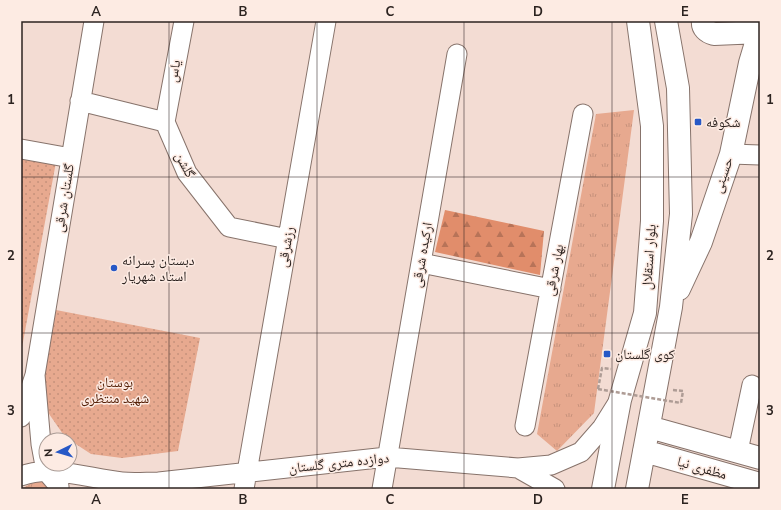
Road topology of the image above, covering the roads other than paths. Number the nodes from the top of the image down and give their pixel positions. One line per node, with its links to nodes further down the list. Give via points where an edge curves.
1 (94, 21): 12 (street, گلستان شرقی)
2 (184, 21): 14 (street, یاس)
3 (326, 21): 19 (street, رزشرقی)
4 (638, 21): 11 (main road, بلوار استقلال)
5 (666, 21): 10 (main road, بلوار استقلال)
6 (703, 21): 7 (main road, via 705,29 714,34)
7 (760, 32)
8 (760, 39): 16 (main road, حسینی, via 756,43 750,63)
9 (457, 54): 20 (street, ارکیده شرقی)
10 (678, 88): 11 (main road); 22 (main road, بلوار استقلال, via 681,214)
11 (648, 92): 25 (main road, بلوار استقلال, via 652,126 652,221 644,313)
12 (80, 101): 14 (street); 18 (street, گلستان شرقی)
13 (584, 114): 21 (street, بهار شرقی)
14 (165, 122): 19 (street, گلشن, via 187,172 229,228)
15 (21, 149): 18 (street)
16 (731, 154): 17 (street); 22 (main road, حسینی, via 701,242)
17 (760, 155)
18 (71, 158): 23 (street, گلستان شرقی)
19 (288, 239): 41 (street, رزشرقی)
20 (420, 263): 21 (street); 33 (street, ارکیده شرقی)
21 (551, 288): 27 (street, بهار شرقی)
22 (671, 307): 28 (main road, بلوار استقلال)
23 (35, 375): 26 (street); 29 (street)
24 (752, 385): 32 (street)
25 (620, 400): 36 (street, via 602,428 581,452 551,465); 47 (main road, بلوار استقلال)
26 (21, 417)
27 (525, 426)
28 (649, 427): 30 (main road, مظفری نیا); 31 (main road, بلوار استقلال)
29 (40, 432)
30 (688, 438): 32 (main road, مظفری نیا); 35 (main road, via 680,441 676,449)
31 (644, 451): 35 (main road, مظفری نیا); 48 (main road, بلوار استقلال)
32 (738, 451): 34 (main road, مظفری نیا)
33 (387, 457): 36 (street, دوازده متری گلستان); 41 (street, دوازده متری گلستان); 45 (street, ارکیده شرقی)
34 (760, 457)
35 (692, 465): 42 (main road, مظفری نیا)
36 (518, 468): 46 (street)
37 (40, 472): 40 (street, دوازده متری گلستان)
38 (47, 472): 44 (street)
39 (53, 472): 43 (street, دوازده متری گلستان)
40 (21, 476)
41 (246, 481): 43 (street, دوازده متری گلستان)
42 (760, 484)
43 (152, 486)
44 (59, 489)
45 (382, 489)
46 (555, 489)
47 (603, 489)
48 (637, 489)

